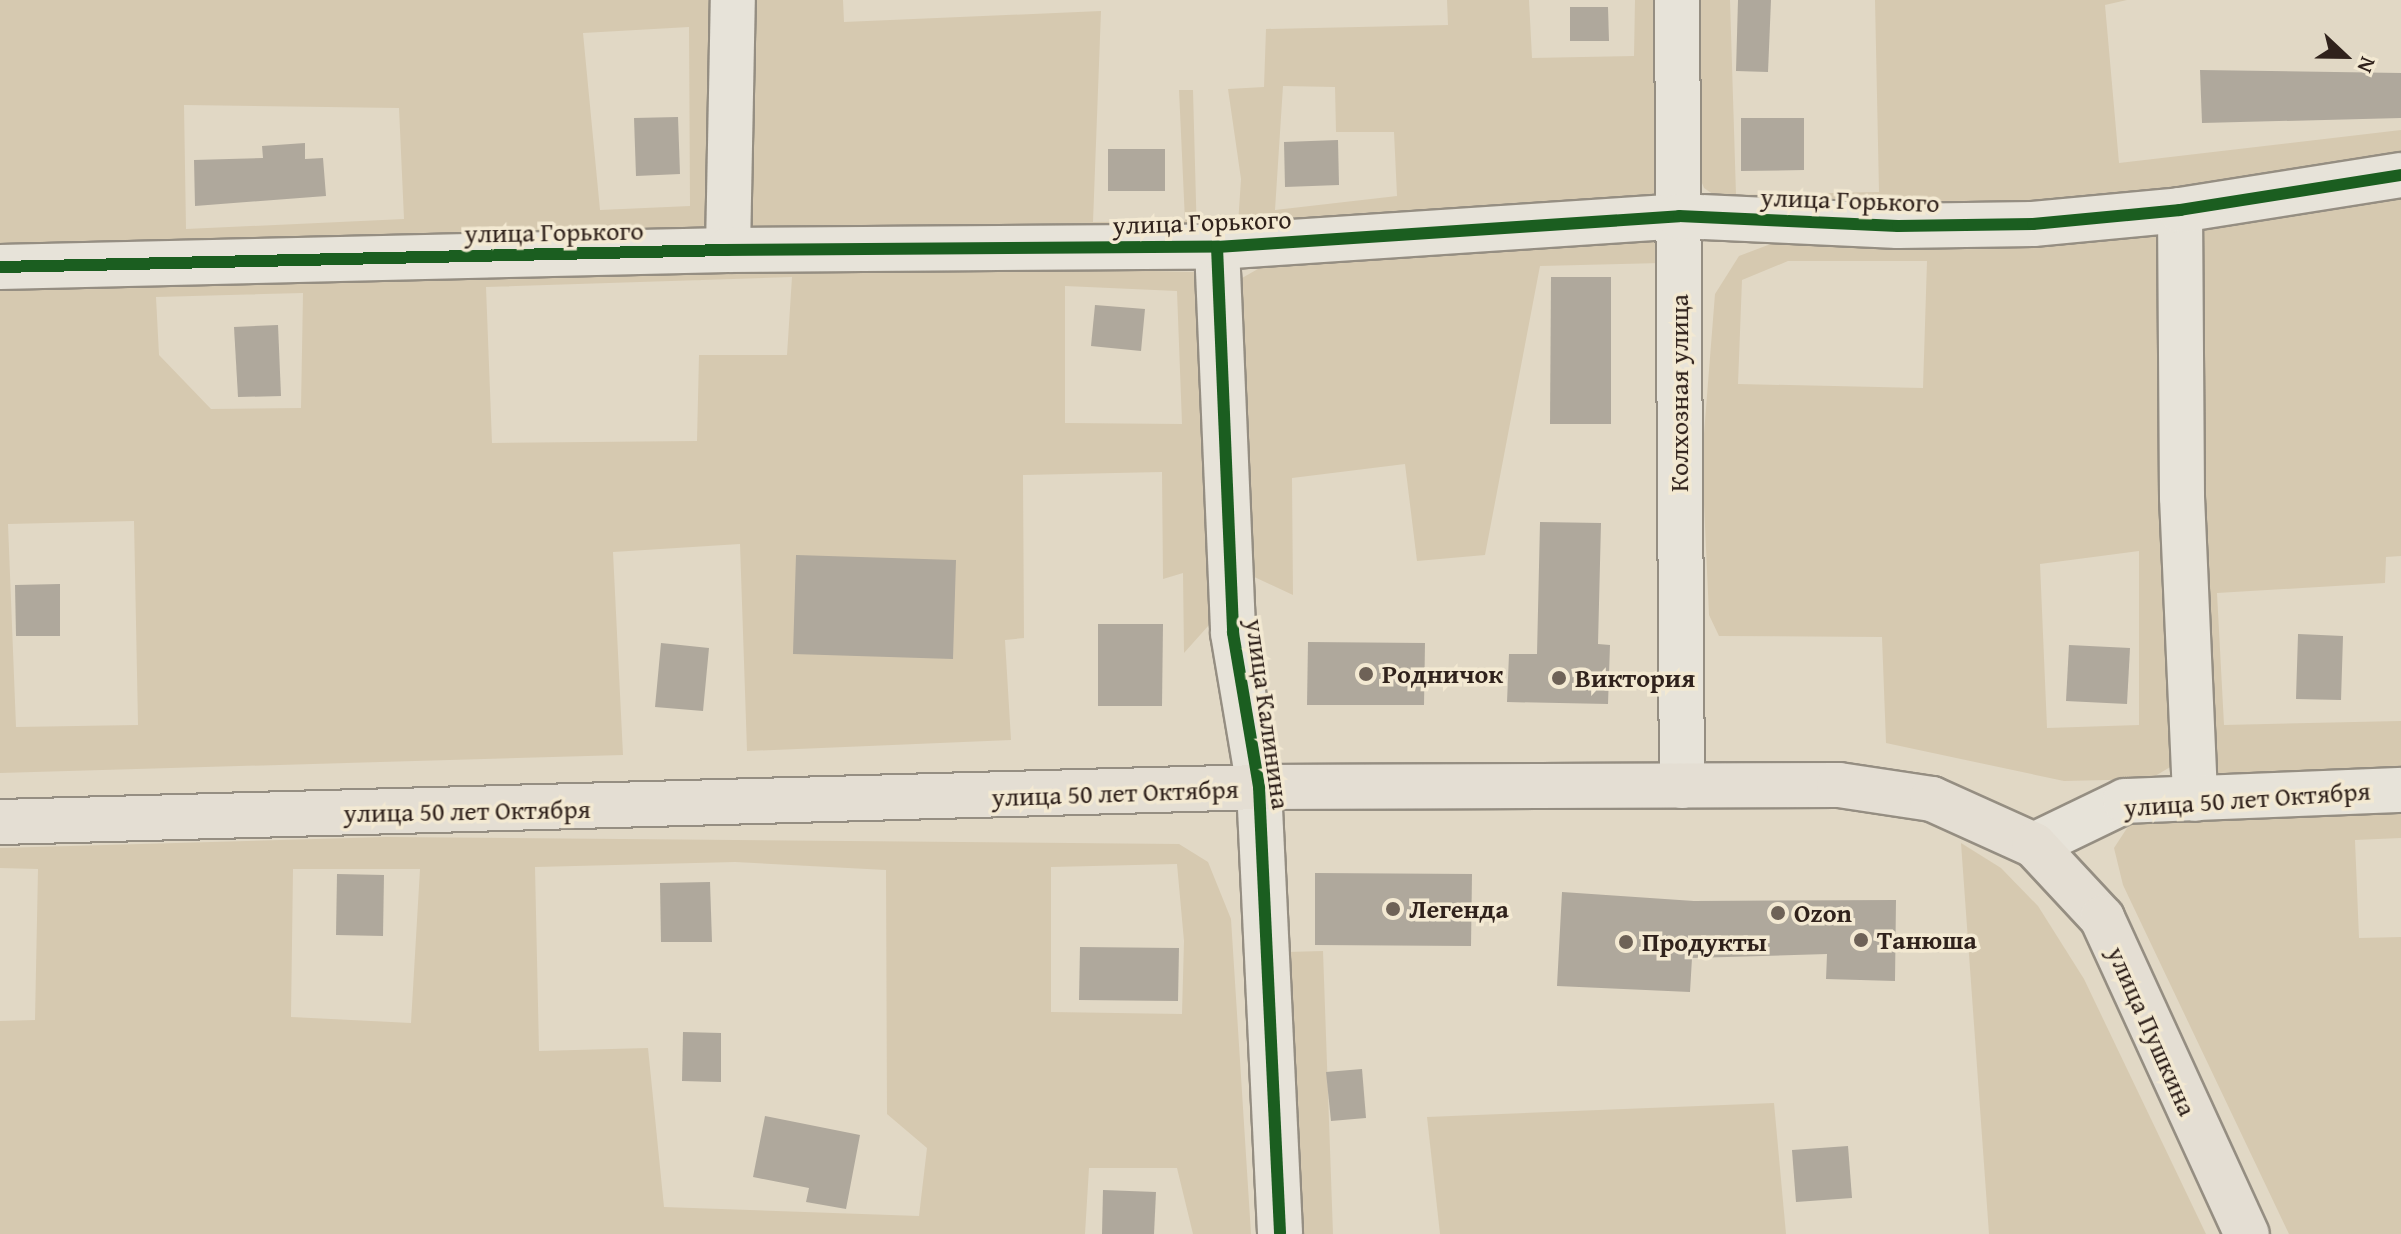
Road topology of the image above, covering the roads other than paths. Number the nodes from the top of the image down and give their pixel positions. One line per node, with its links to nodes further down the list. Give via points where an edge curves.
1 (733, 0): 7 (street)
2 (1677, 0): 5 (street, Колхозная улица)
3 (2401, 175): 4 (street, улица Горького)
4 (2180, 210): 5 (street, улица Горького, via 2033,224 1898,226); 12 (street, via 2182,497)
5 (1679, 216): 6 (street, улица Горького); 9 (street, Колхозная улица)
6 (1217, 247): 7 (street, улица Горького); 10 (street, улица Калинина, via 1233,633)
7 (728, 250): 8 (street, улица Горького)
8 (0, 267)
9 (1682, 786): 10 (main road, улица 50 лет Октября); 14 (main road, улица 50 лет Октября, via 1839,785 1932,799)
10 (1259, 787): 13 (main road, улица 50 лет Октября); 15 (street, улица Калинина)
11 (2401, 790): 12 (street, улица 50 лет Октября)
12 (2195, 799): 14 (street, улица 50 лет Октября, via 2125,801)
13 (0, 822)
14 (2034, 845): 16 (main road, улица Пушкина, via 2102,918)
15 (1280, 1234)
16 (2247, 1234)

